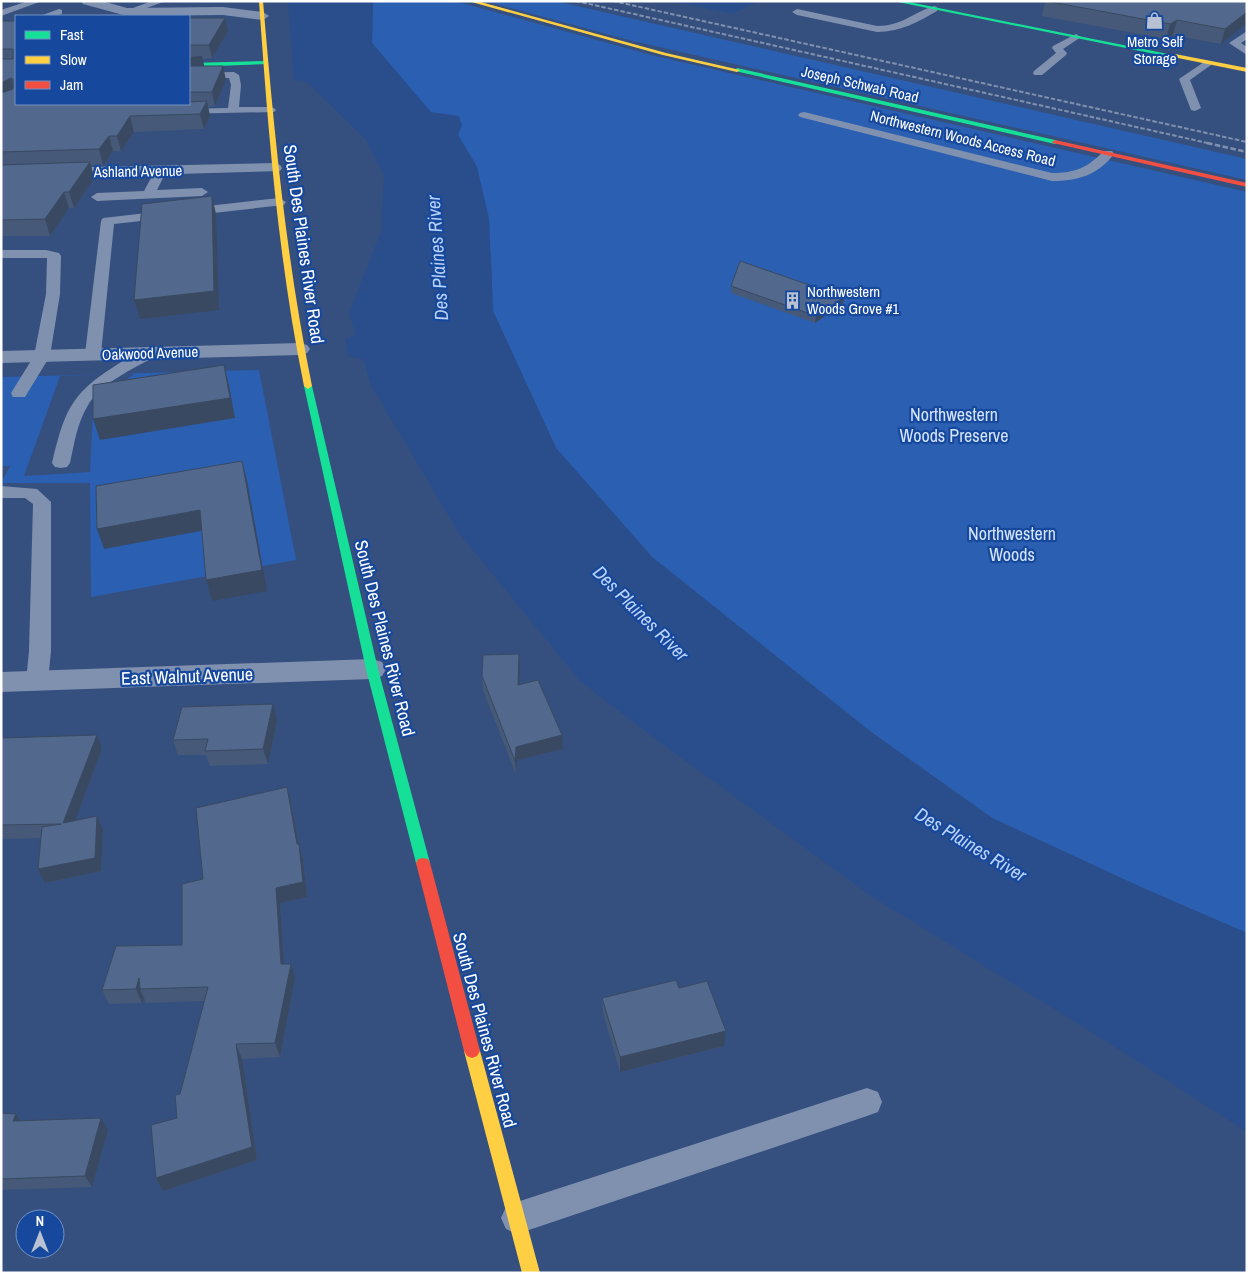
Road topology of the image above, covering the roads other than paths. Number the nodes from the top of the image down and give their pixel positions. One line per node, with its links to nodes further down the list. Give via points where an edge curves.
1 (38, 1): 11 (lane)
2 (87, 1): 9 (street)
3 (162, 1): 9 (lane)
4 (470, 1): 27 (main road, Joseph Schwab Road, via 664,54)
5 (895, 1): 7 (main road)
6 (262, 7): 9 (street, via 223,12); 16 (main road, South Des Plaines River Road)
7 (934, 9): 10 (lane, via 901,27 889,29); 14 (main road)
8 (59, 12): 12 (lane)
9 (127, 12)
10 (797, 12)
11 (1, 13)
12 (48, 15)
13 (1247, 34): 15 (lane, via 1234,43)
14 (1076, 37): 17 (main road); 20 (lane, via 1057,48 1062,53)
15 (1247, 52)
16 (266, 63): 18 (main road); 23 (main road, South Des Plaines River Road)
17 (1207, 63): 19 (main road); 22 (lane, via 1184,79)
18 (190, 65)
19 (1247, 70)
20 (1038, 73)
21 (190, 76): 24 (lane, via 234,75)
22 (1195, 108)
23 (270, 110): 24 (lane); 28 (main road, South Des Plaines River Road)
24 (233, 111): 25 (lane)
25 (168, 113)
26 (804, 115): 27 (lane, Northwestern Woods Access Road, via 1052,178 1085,175)
27 (1108, 154): 31 (main road, Joseph Schwab Road)
28 (274, 168): 29 (street, Ashland Avenue); 35 (main road, South Des Plaines River Road)
29 (161, 170): 30 (street, Ashland Avenue); 33 (lane)
30 (1, 174)
31 (1247, 185)
32 (202, 192): 33 (lane)
33 (148, 194): 34 (lane)
34 (97, 197)
35 (279, 202): 37 (main road, South Des Plaines River Road); 39 (lane, via 108,221)
36 (1, 254): 40 (lane, via 54,256 53,294)
37 (300, 349): 38 (street, Oakwood Avenue); 45 (main road, South Des Plaines River Road)
38 (150, 353): 39 (street, Oakwood Avenue); 43 (lane, via 102,383 82,401 70,424)
39 (93, 354): 40 (street, Oakwood Avenue)
40 (42, 356): 41 (street, Oakwood Avenue); 42 (lane)
41 (1, 357)
42 (19, 393)
43 (61, 463)
44 (1, 492): 46 (lane, via 30,493 42,502)
45 (372, 669): 46 (street, East Walnut Avenue); 49 (main road, South Des Plaines River Road)
46 (37, 681): 47 (street, East Walnut Avenue)
47 (1, 682)
48 (867, 1102): 49 (lane)
49 (517, 1218): 50 (main road, South Des Plaines River Road)
50 (531, 1273)

